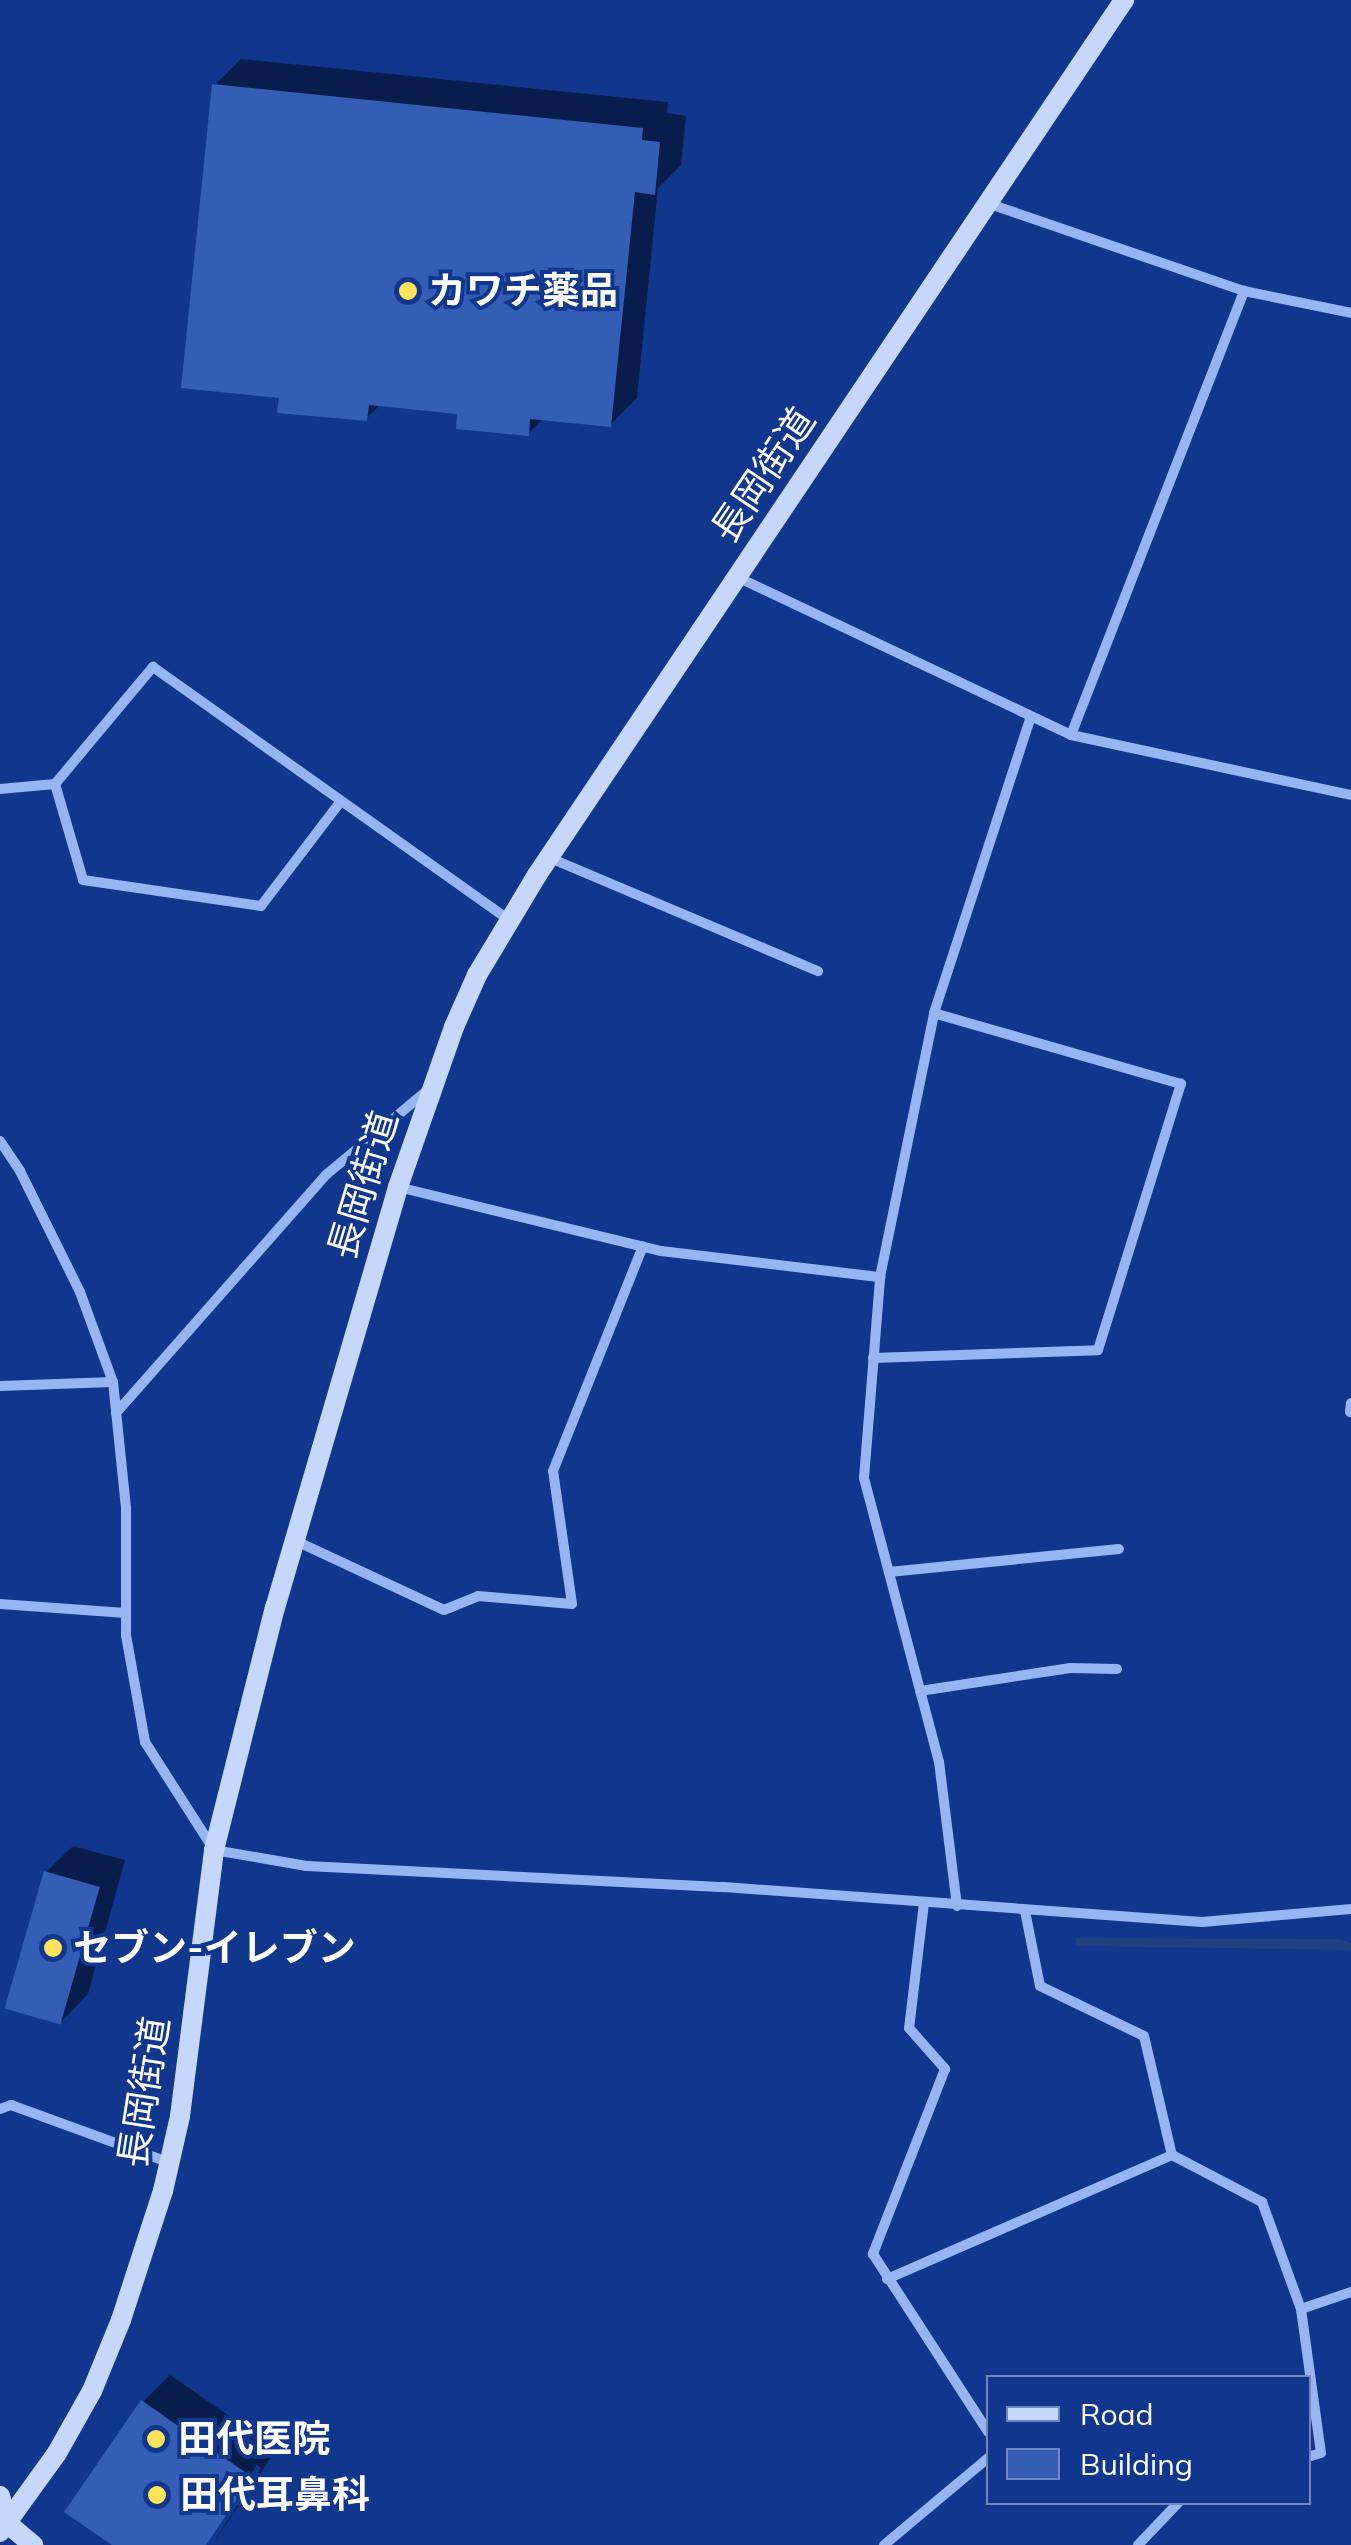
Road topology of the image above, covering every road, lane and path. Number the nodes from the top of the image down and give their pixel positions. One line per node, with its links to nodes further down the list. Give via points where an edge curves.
1 (1124, 0): 2 (street, 長岡街道)
2 (986, 202): 3 (street); 5 (street, 長岡街道)
3 (1244, 291): 4 (street); 7 (street)
4 (1351, 314)
5 (736, 577): 6 (street); 12 (street, 長岡街道)
6 (1030, 719): 7 (street); 15 (street)
7 (1072, 735): 10 (street)
8 (55, 784): 9 (street); 11 (street, via 153,667); 11 (street, via 83,880 261,906)
9 (0, 790)
10 (1351, 795)
11 (341, 801): 13 (street)
12 (549, 857): 13 (street, 長岡街道); 14 (street)
13 (508, 920): 16 (street, 長岡街道)
14 (818, 971)
15 (934, 1013): 20 (street); 21 (street, via 1181,1084 1098,1350)
16 (429, 1089): 18 (street, 長岡街道); 26 (street, via 327,1174)
17 (0, 1141): 22 (street, via 80,1292)
18 (398, 1187): 19 (street); 27 (street, 長岡街道)
19 (643, 1246): 20 (street); 27 (street, via 553,1471 572,1604 478,1596 444,1610)
20 (880, 1277): 21 (street)
21 (873, 1358): 29 (street, via 864,1478)
22 (113, 1382): 23 (street); 26 (street)
23 (0, 1386)
24 (1351, 1403): 25 (street)
25 (1350, 1412)
26 (116, 1413): 31 (street, via 126,1508)
27 (295, 1540): 34 (street, 長岡街道)
28 (1119, 1549): 29 (street)
29 (889, 1572): 33 (street)
30 (0, 1604): 31 (street)
31 (126, 1613): 34 (street, via 145,1742)
32 (1118, 1668): 33 (street, via 1070,1668)
33 (920, 1691): 36 (street, via 938,1762)
34 (214, 1850): 35 (street, via 307,1866); 41 (street, 長岡街道)
35 (924, 1903): 36 (street); 42 (street, via 908,2028 946,2069 873,2254)
36 (956, 1906): 38 (street)
37 (1351, 1909): 38 (street, via 1202,1922)
38 (1025, 1911): 40 (street, via 1040,1986 1144,2036)
39 (0, 2109): 41 (street, via 11,2105)
40 (1172, 2155): 42 (street); 44 (street, via 1262,2202)
41 (170, 2163): 52 (street, 長岡街道, via 143,2258 92,2390)
42 (886, 2279): 47 (street)
43 (1351, 2292): 44 (street)
44 (1301, 2308): 45 (street)
45 (1310, 2375)
46 (1311, 2380): 48 (street, via 1321,2453)
47 (986, 2429)
48 (1311, 2456)
49 (986, 2460): 54 (street)
50 (0, 2496): 52 (street)
51 (1176, 2505): 55 (street)
52 (4, 2528): 53 (street)
53 (32, 2545)
54 (884, 2545)
55 (1138, 2545)

